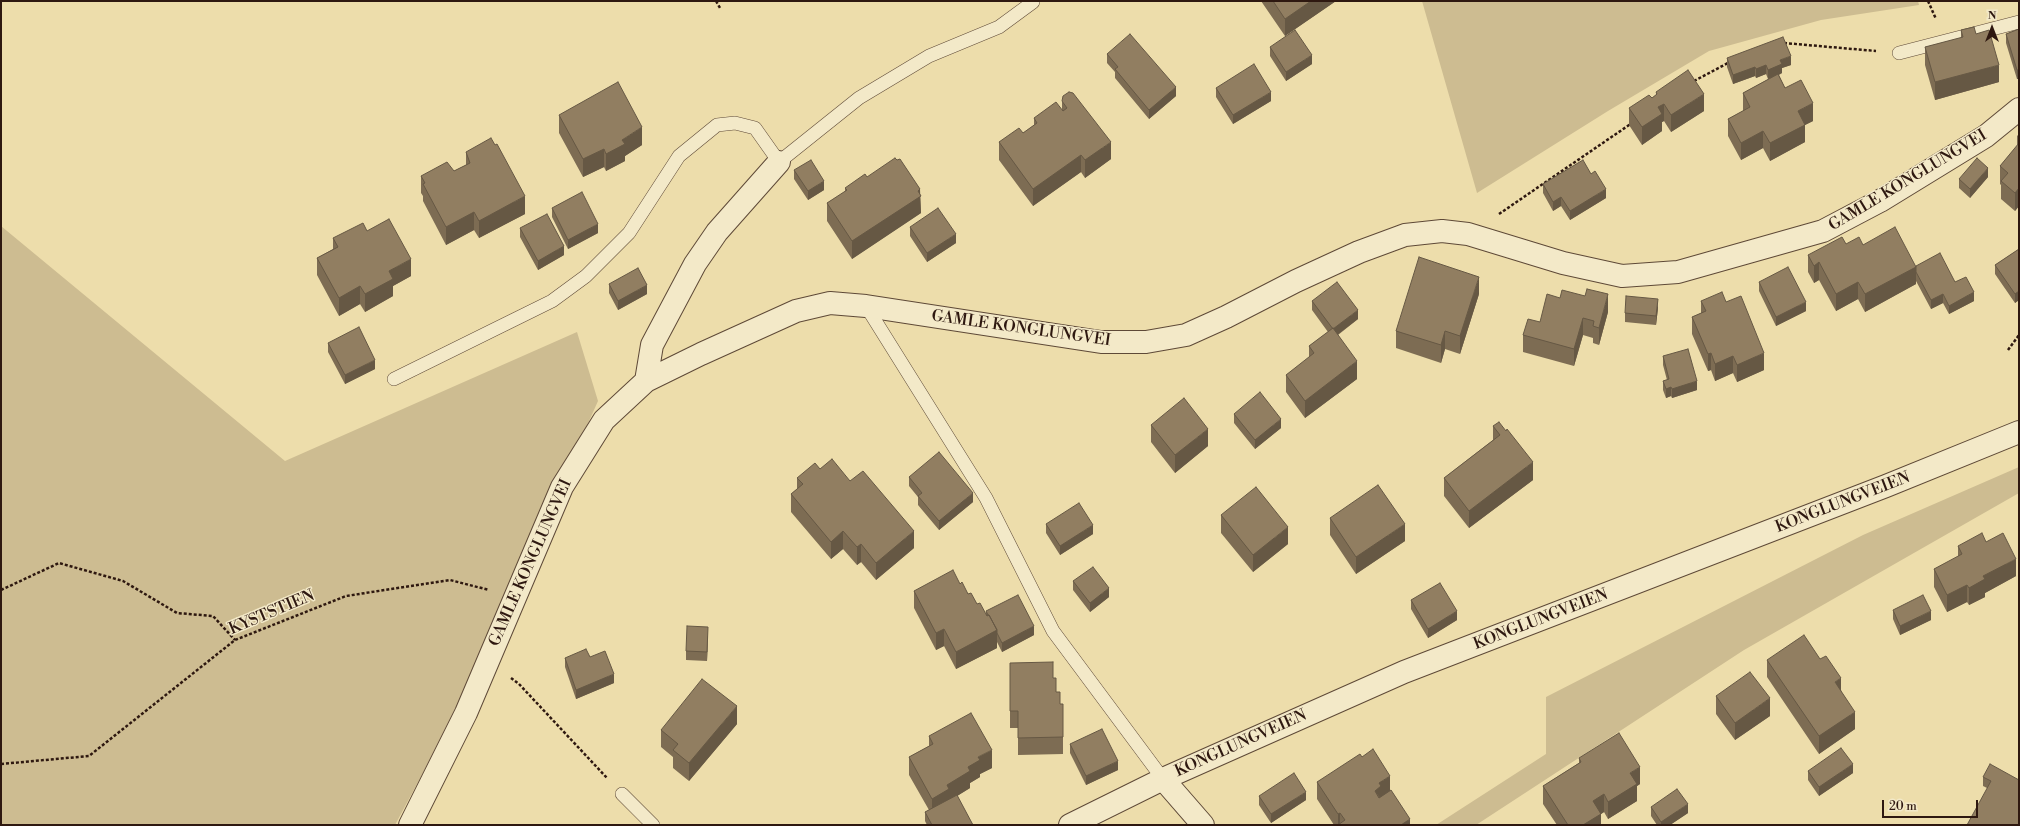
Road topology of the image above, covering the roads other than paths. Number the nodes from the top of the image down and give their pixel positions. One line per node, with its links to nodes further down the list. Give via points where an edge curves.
1 (1033, 2): 5 (lane, via 999,27 929,56 859,98)
2 (2019, 22): 3 (lane)
3 (1899, 53)
4 (2019, 109): 6 (street, GAMLE KONGLUNGVEI, via 1986,136 1880,201 1823,231 1678,272 1622,276 1563,263 1468,234 1442,231 1405,235 1359,252 1186,335 1146,342 1101,342)
5 (779, 162): 7 (lane, via 755,128 735,123 717,125 679,156 629,232 586,276 552,301); 8 (street, via 717,232 695,264 652,345)
6 (866, 306): 8 (street, GAMLE KONGLUNGVEI, via 830,303 796,311); 10 (lane, via 986,498 1053,631)
7 (394, 379)
8 (646, 382): 12 (street, GAMLE KONGLUNGVEI, via 604,420 562,487 466,713)
9 (2019, 432): 10 (street, KONGLUNGVEIEN, via 1404,672)
10 (1163, 779): 14 (street, KONGLUNGVEIEN); 15 (street)
11 (622, 794): 13 (lane)
12 (410, 825)
13 (653, 825)
14 (1070, 825)
15 (1203, 825)

